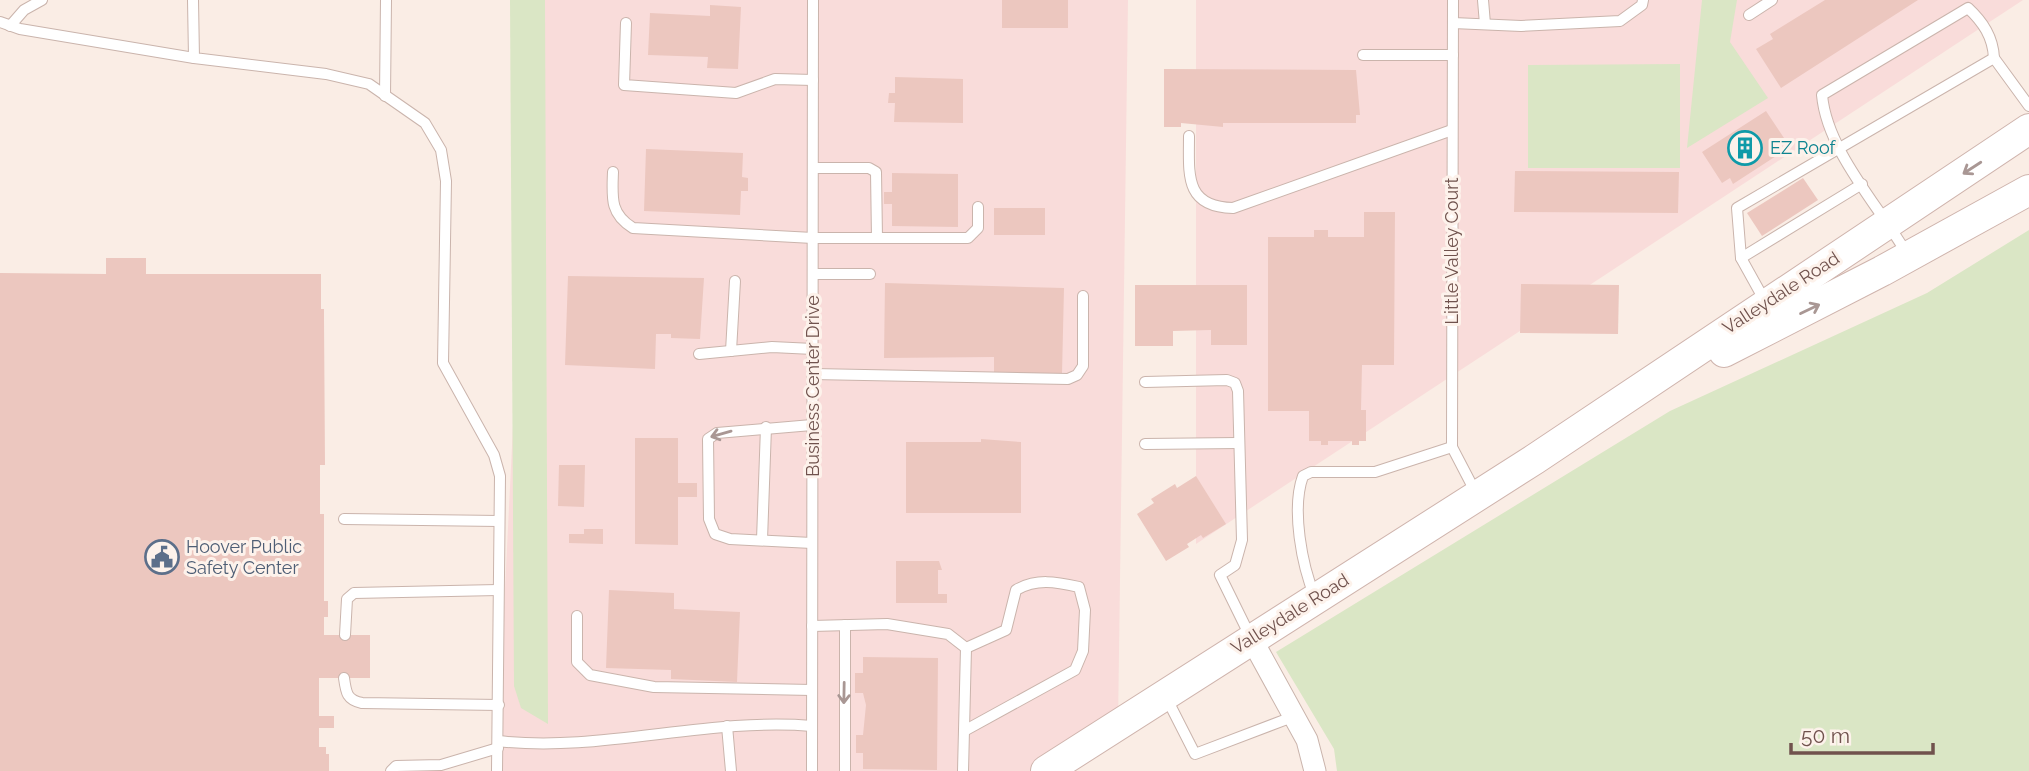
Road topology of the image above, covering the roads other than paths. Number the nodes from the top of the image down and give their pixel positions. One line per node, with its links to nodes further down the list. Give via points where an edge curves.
1 (42, 0): 13 (lane)
2 (193, 0): 17 (lane)
3 (386, 0): 20 (lane)
4 (813, 0): 19 (lane, Business Center Drive)
5 (1453, 0): 12 (lane, Little Valley Court)
6 (1483, 0): 14 (lane)
7 (1643, 0): 14 (lane, via 1620,21)
8 (1772, 0): 10 (lane)
9 (1965, 4): 18 (lane, via 1984,27); 25 (lane, via 1822,95 1824,114)
10 (1749, 15)
11 (626, 23): 19 (lane, via 624,85 736,93 775,79)
12 (1453, 23): 14 (lane); 16 (lane, Little Valley Court)
13 (5, 24): 17 (lane)
14 (1485, 24)
15 (1363, 55): 16 (lane)
16 (1453, 55): 22 (lane, Little Valley Court)
17 (194, 58): 20 (lane, via 327,74 369,85)
18 (1994, 58): 21 (lane); 25 (lane)
19 (813, 80): 26 (lane, Business Center Drive)
20 (385, 96): 53 (lane, via 425,123 442,150 446,181 443,363 498,466)
21 (2029, 106)
22 (1452, 130): 24 (lane, via 1233,208 1207,204 1194,192 1189,177); 50 (lane, Little Valley Court)
23 (2029, 130): 31 (main road, Valleydale Road, one-way to 31)
24 (1189, 136)
25 (1838, 148): 28 (lane); 35 (lane, via 1738,208)
26 (813, 168): 32 (lane, Business Center Drive); 33 (lane, via 869,168 876,172)
27 (613, 172): 32 (lane, via 613,210 633,228)
28 (1863, 184): 31 (lane); 35 (lane)
29 (2029, 190): 34 (main road, Valleydale Road)
30 (978, 207): 33 (lane, via 978,228 968,239)
31 (1889, 223): 34 (lane); 40 (main road, Valleydale Road)
32 (813, 239): 33 (lane); 36 (lane, Business Center Drive)
33 (877, 239)
34 (1909, 256): 40 (main road, Valleydale Road, one-way to 34)
35 (1741, 258): 40 (lane)
36 (813, 274): 37 (lane); 41 (lane, Business Center Drive)
37 (870, 274)
38 (735, 281): 42 (lane)
39 (1083, 296): 44 (lane, via 1083,366 1068,379)
40 (1771, 313): 51 (main road, Valleydale Road, via 1717,355 1606,425 1535,459)
41 (813, 349): 42 (lane); 44 (lane, Business Center Drive)
42 (731, 351): 43 (lane)
43 (699, 354)
44 (813, 374): 46 (lane, Business Center Drive)
45 (1144, 382): 48 (lane, via 1235,383)
46 (812, 425): 47 (lane); 55 (lane, Business Center Drive)
47 (766, 427): 54 (lane); 54 (lane, one-way to 54, via 717,433 708,439 709,519 715,534)
48 (1238, 443): 49 (lane); 62 (lane, via 1241,553 1236,565 1220,575)
49 (1145, 444)
50 (1452, 447): 51 (lane, Little Valley Court); 57 (lane, via 1376,472 1311,472 1303,477 1300,546)
51 (1477, 496): 57 (main road, Valleydale Road)
52 (344, 519): 53 (lane)
53 (499, 521): 56 (lane)
54 (762, 540): 55 (lane)
55 (812, 543): 60 (lane, Business Center Drive)
56 (498, 590): 61 (lane, via 354,593 346,599); 67 (lane)
57 (1315, 598): 62 (main road, Valleydale Road)
58 (577, 616): 65 (lane, via 577,662 590,674 654,687)
59 (845, 625): 60 (lane); 63 (lane, via 887,624 948,634); 77 (lane, one-way to 77)
60 (812, 626): 65 (lane, Business Center Drive)
61 (345, 635)
62 (1251, 638): 66 (main road, Valleydale Road); 68 (street)
63 (966, 648): 71 (lane); 71 (lane, via 1006,630 1016,590 1028,583 1052,581 1079,587 1085,610 1083,651 1074,670)
64 (344, 678): 67 (lane, via 346,694 362,704)
65 (812, 690): 70 (lane, Business Center Drive)
66 (1165, 696): 68 (lane, via 1195,754); 79 (main road, Valleydale Road)
67 (499, 705): 72 (lane)
68 (1295, 716): 80 (street)
69 (727, 726): 70 (lane); 72 (lane); 75 (lane)
70 (812, 726): 76 (lane, Business Center Drive)
71 (964, 732): 78 (lane)
72 (498, 745): 73 (lane, via 441,765 396,766); 74 (lane)
73 (391, 771)
74 (497, 771)
75 (731, 771)
76 (812, 771)
77 (845, 771)
78 (963, 771)
79 (1046, 771)
80 (1315, 771)

